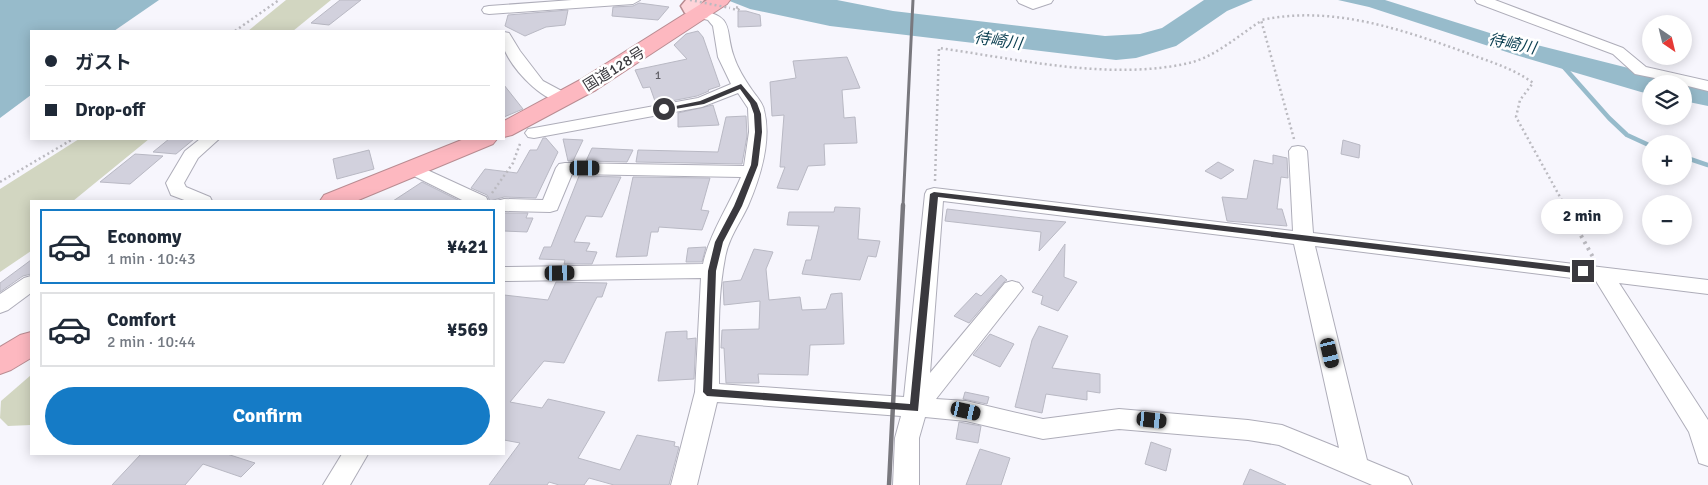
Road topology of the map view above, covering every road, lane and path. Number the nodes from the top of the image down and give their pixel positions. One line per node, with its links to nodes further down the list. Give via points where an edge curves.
1 (279, 0): 9 (path)
2 (633, 0): 7 (street)
3 (1024, 0): 4 (street, via 1033,5)
4 (1046, 0)
5 (1482, 0): 13 (street, via 1618,51 1641,71)
6 (708, 4): 6 (path, bridge); 12 (street, via 720,25 726,58); 14 (highway, 国道128号)
7 (489, 5): 10 (street)
8 (1261, 20): 20 (path); 24 (path, via 1212,53 1190,63 1128,70 1075,67 939,48); 31 (path, via 1298,13 1370,22 1524,75 1533,83 1520,100 1516,117)
9 (236, 30)
10 (501, 30)
11 (505, 38): 14 (street, via 537,84)
12 (741, 86): 16 (street, via 702,102); 22 (street, via 754,103 757,114 758,140)
13 (1708, 86)
14 (565, 99): 15 (highway, 国道128号)
15 (505, 129)
16 (534, 133): 27 (path, via 519,143 514,162)
17 (71, 140): 23 (path)
18 (209, 140): 25 (street, via 191,155 175,183 178,191)
19 (482, 140): 21 (highway)
20 (1298, 151): 29 (street)
21 (412, 168): 26 (highway); 27 (street)
22 (752, 172): 28 (street, via 565,168 550,206); 30 (street, via 719,242)
23 (0, 182)
24 (934, 194): 29 (street); 40 (street)
25 (188, 199)
26 (335, 200)
27 (491, 200)
28 (505, 201)
29 (1303, 238): 31 (street); 43 (street)
30 (712, 271): 32 (street); 39 (street)
31 (1602, 273): 34 (street); 42 (street, via 1700,430)
32 (505, 274)
33 (30, 284): 36 (street)
34 (1708, 287)
35 (1012, 288): 40 (street)
36 (0, 306)
37 (30, 344): 38 (highway)
38 (0, 362)
39 (707, 392): 40 (street); 45 (street)
40 (914, 408): 43 (street, via 966,411 1043,429 1119,419 1256,431 1282,435); 46 (street, via 907,438)
41 (354, 455): 44 (street)
42 (1708, 456)
43 (1356, 468): 47 (street)
44 (336, 485)
45 (684, 485)
46 (906, 485)
47 (1399, 485)

